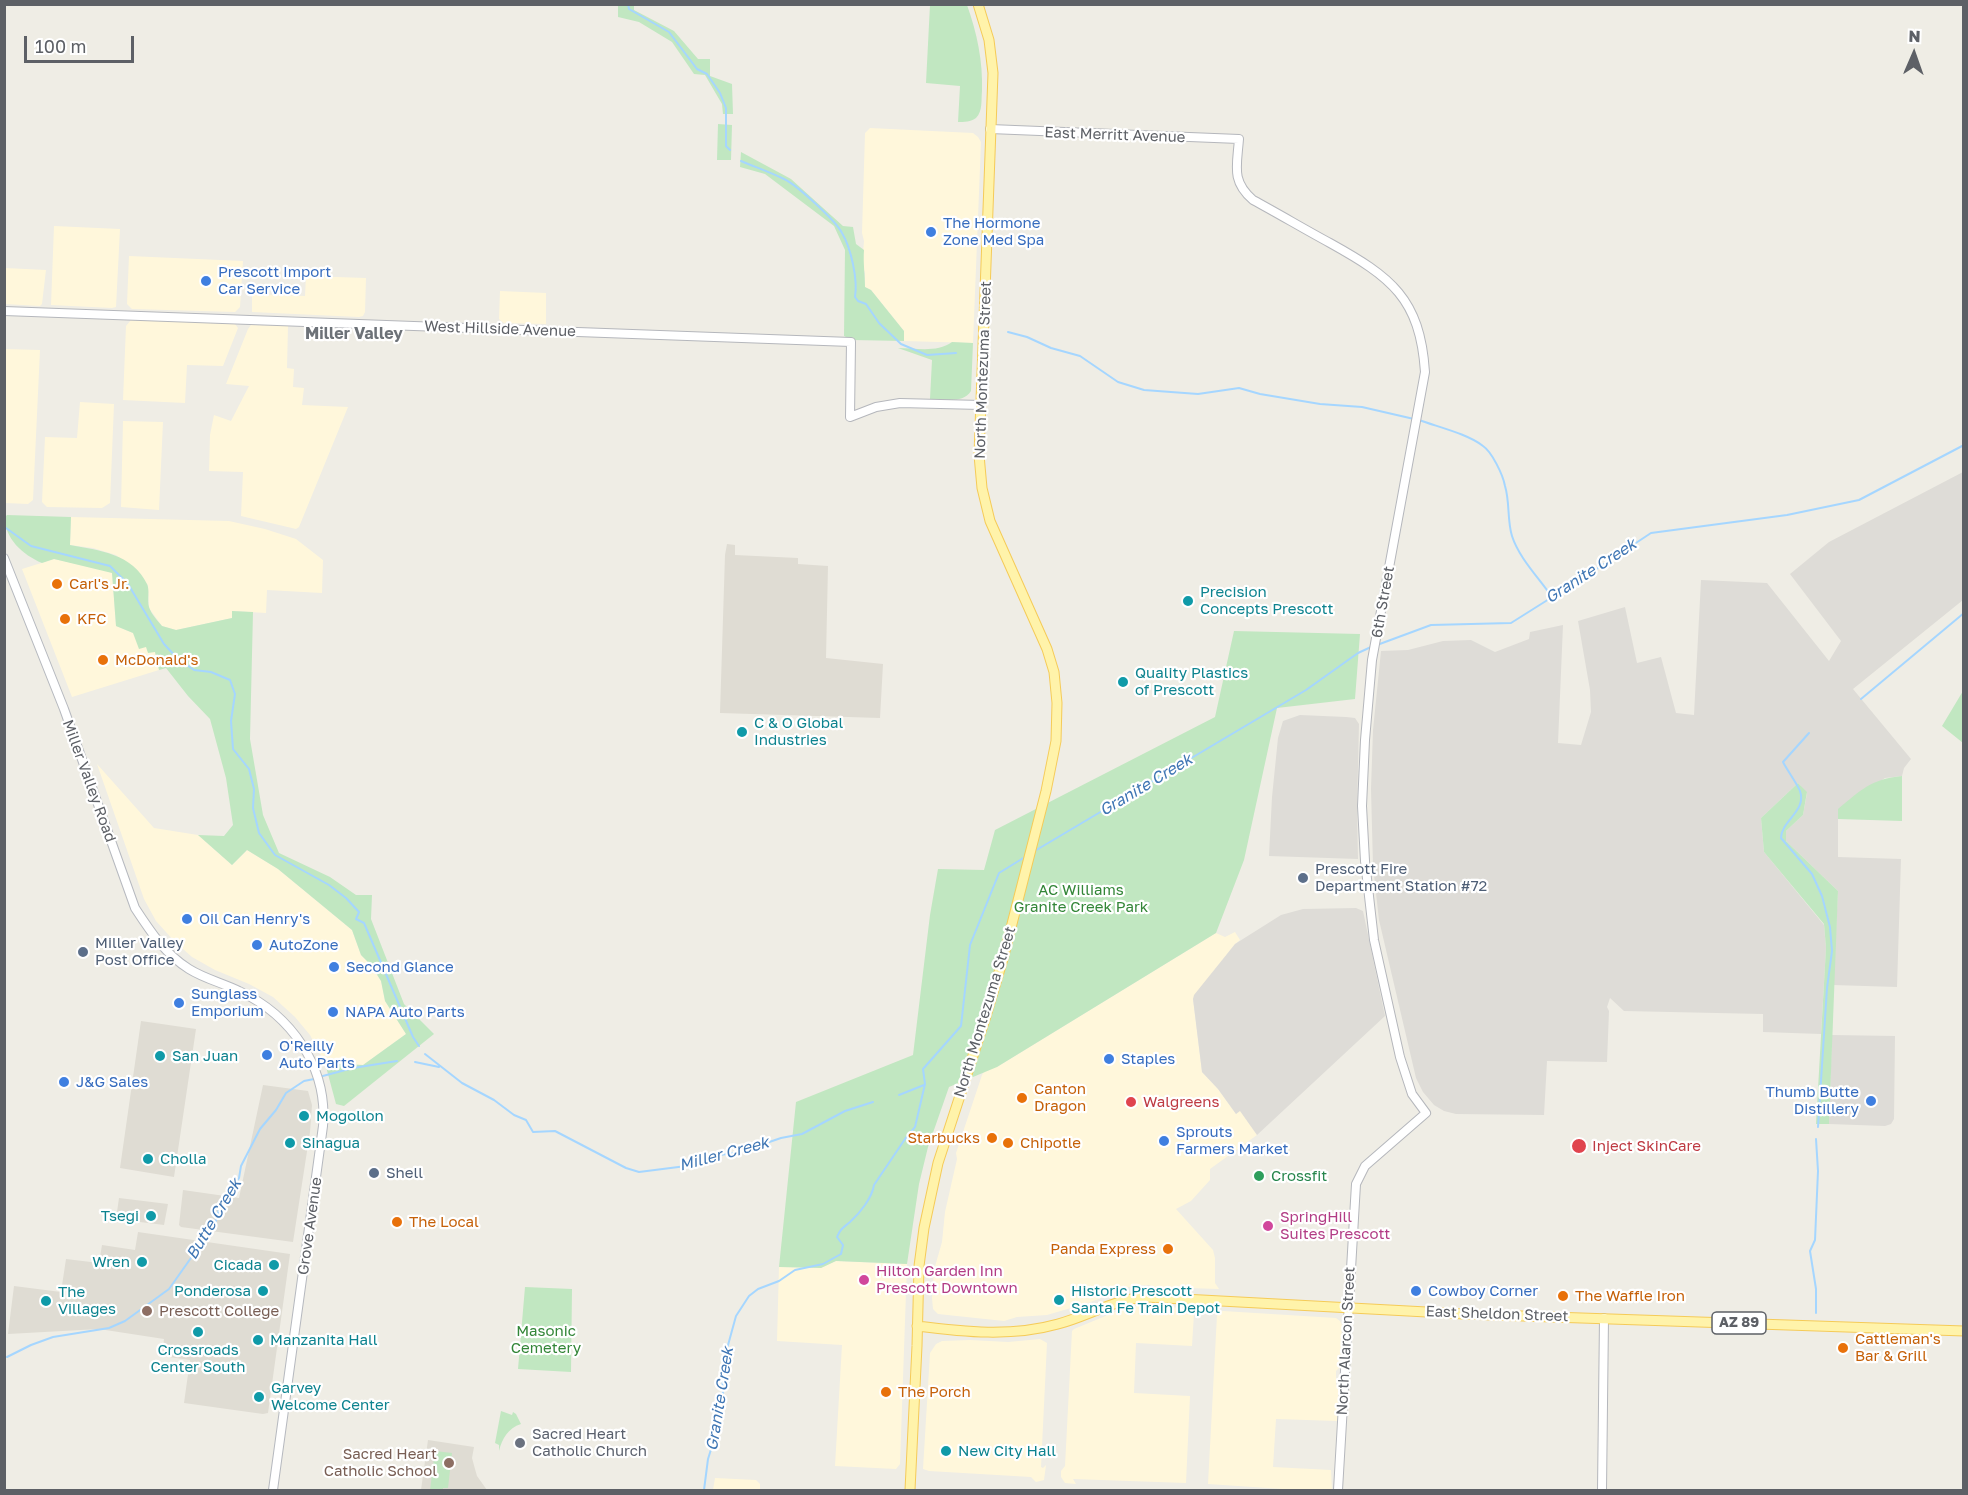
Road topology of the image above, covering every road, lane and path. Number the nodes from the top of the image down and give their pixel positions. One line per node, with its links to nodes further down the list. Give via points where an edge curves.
1 (979, 8): 2 (main road, North Montezuma Street, via 989,40 993,73)
2 (990, 129): 3 (street, East Merritt Avenue, via 1239,139); 5 (main road, North Montezuma Street)
3 (1237, 178): 8 (street, 6th Street, via 1242,191 1253,200 1356,257 1388,280 1402,296 1419,328 1424,349 1425,372 1418,415 1372,660 1362,806 1374,940 1400,1057 1412,1094)
4 (4, 311): 5 (street, West Hillside Avenue, via 851,342 850,417 900,403)
5 (981, 405): 11 (main road, North Montezuma Street, via 982,488 990,521 1043,638 1053,672 1056,741 1003,959 938,1163 919,1266)
6 (4, 558): 7 (main road, Miller Valley Road, via 135,908 171,955)
7 (208, 979): 13 (main road, Grove Avenue, via 262,1003 285,1022 302,1043 321,1089 322,1135)
8 (1426, 1113): 9 (street, North Alarcon Street, via 1365,1166 1356,1184)
9 (1348, 1308): 10 (main road, East Sheldon Street / AZ 89); 11 (main road, East Sheldon Street / AZ 89, via 1140,1298 1036,1330 1012,1333); 15 (street, North Alarcon Street)
10 (1604, 1318): 12 (main road, East Sheldon Street / AZ 89); 16 (street)
11 (917, 1326): 14 (main road, North Montezuma Street)
12 (1964, 1331)
13 (273, 1491)
14 (910, 1491)
15 (1338, 1491)
16 (1602, 1491)

